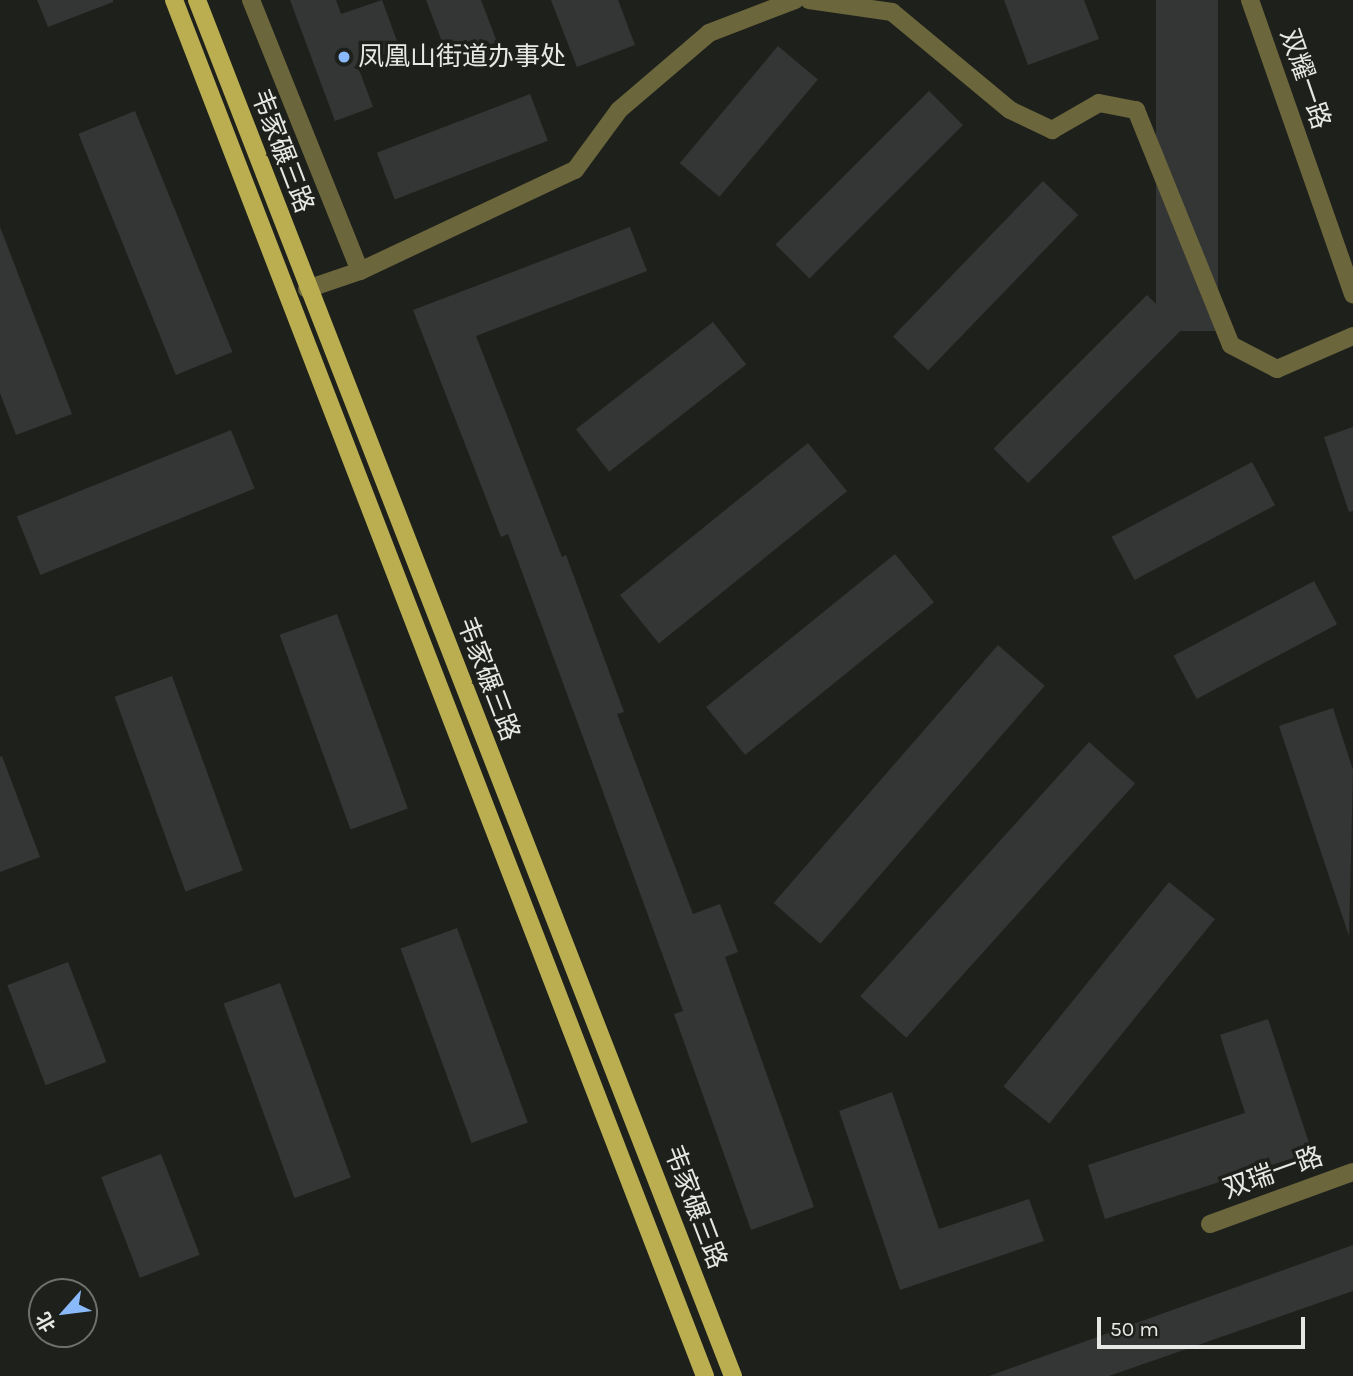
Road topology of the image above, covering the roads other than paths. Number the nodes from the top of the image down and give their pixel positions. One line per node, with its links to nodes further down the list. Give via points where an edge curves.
1 (174, 0): 13 (main road, 韦家碾三路)
2 (251, 0): 7 (street)
3 (795, 0): 7 (street, via 709,33 619,110 575,170)
4 (809, 0): 10 (street, via 892,12 1010,110 1052,130 1099,103 1136,110 1231,345 1277,369)
5 (1250, 0): 9 (street, 双耀一路)
6 (199, 1): 8 (main road, 韦家碾三路)
7 (360, 271): 8 (street)
8 (307, 289): 14 (main road, 韦家碾三路)
9 (1353, 294)
10 (1353, 336)
11 (1353, 1172): 12 (street, 双瑞一路)
12 (1210, 1224)
13 (705, 1376)
14 (733, 1376)

